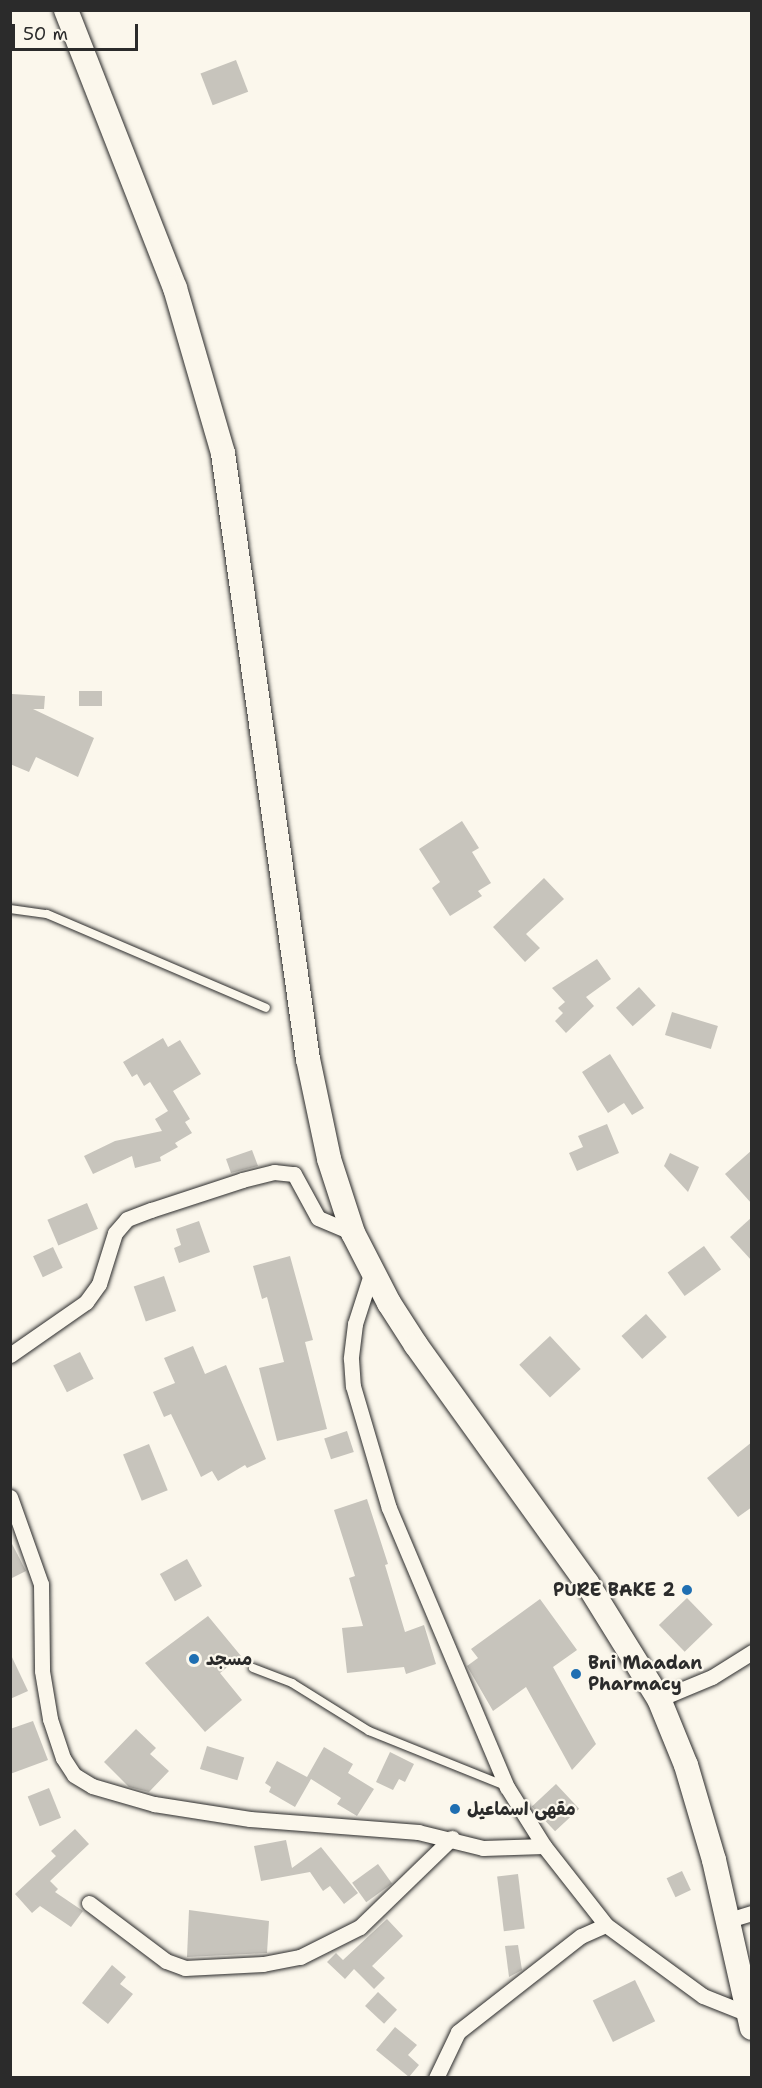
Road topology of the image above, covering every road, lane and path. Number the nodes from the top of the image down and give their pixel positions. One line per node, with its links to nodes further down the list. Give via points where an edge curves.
1 (66, 10): 4 (main road, via 175,288 206,383 223,453 308,1059 329,1159)
2 (10, 909): 3 (lane, via 47,914 216,990)
3 (266, 1008)
4 (353, 1233): 5 (main road); 6 (street, via 318,1218 294,1174 252,1178 151,1210 127,1219 115,1233 99,1284 86,1302)
5 (372, 1270): 10 (main road, via 416,1345 588,1583); 11 (street, via 355,1324 351,1359 362,1420 389,1508 421,1590)
6 (10, 1355)
7 (10, 1497): 12 (street, via 41,1584 42,1671 50,1719 63,1758 74,1775 92,1786 154,1804 250,1819 342,1824)
8 (752, 1652): 10 (street, via 712,1677)
9 (253, 1668): 11 (lane, via 292,1683 358,1726)
10 (658, 1699): 15 (main road)
11 (507, 1787): 13 (street)
12 (452, 1838): 13 (street, via 483,1848); 14 (street, via 360,1927 300,1957 263,1964 185,1968 166,1961)
13 (544, 1846): 16 (street)
14 (89, 1903)
15 (740, 1917): 17 (main road)
16 (606, 1924): 17 (street, via 703,1996); 18 (street, via 581,1936 458,2032)
17 (750, 2021)
18 (436, 2078)

